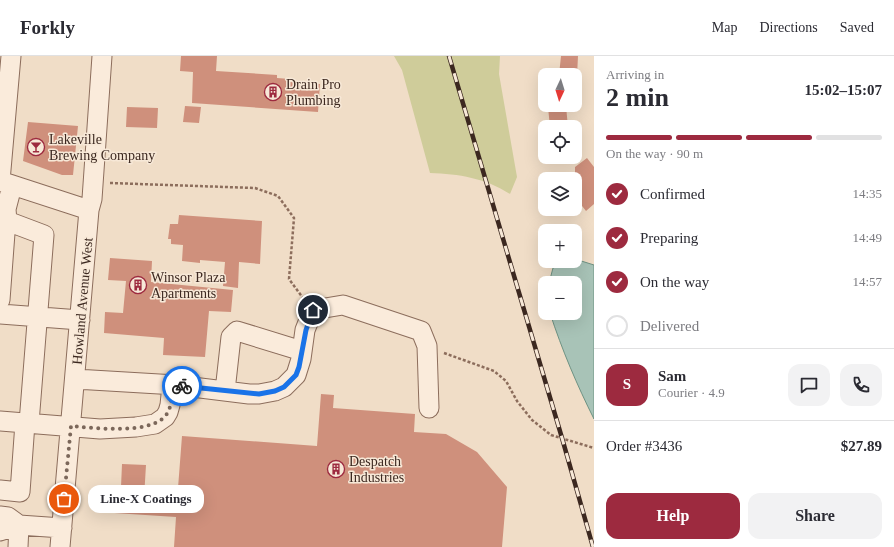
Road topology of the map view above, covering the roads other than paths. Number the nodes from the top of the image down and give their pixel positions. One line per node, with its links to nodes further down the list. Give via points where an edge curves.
1 (12, 56): 3 (street)
2 (102, 56): 4 (street, Howland Avenue West, via 92,199)
3 (6, 183): 4 (street); 5 (street)
4 (89, 210): 9 (street, Howland Avenue West)
5 (4, 212): 6 (street); 8 (street, via 44,235)
6 (0, 300)
7 (0, 314): 8 (street)
8 (37, 317): 9 (street); 16 (street)
9 (80, 320): 11 (street, Howland Avenue West)
10 (302, 351): 13 (street, via 296,375 284,387 259,394); 13 (street, via 237,331 231,337); 14 (street, via 313,310 343,305 421,332 427,346)
11 (75, 379): 12 (street); 17 (street, Howland Avenue West)
12 (172, 385): 13 (street); 17 (street, via 168,412 155,424 112,429)
13 (224, 391)
14 (428, 408)
15 (0, 421): 16 (street)
16 (27, 423): 17 (street); 18 (street, via 20,492)
17 (71, 426): 22 (street, Howland Avenue West)
18 (0, 490)
19 (0, 516): 20 (street, via 8,517)
20 (19, 525): 21 (street); 22 (street); 23 (street)
21 (0, 531)
22 (61, 538)
23 (18, 547)

